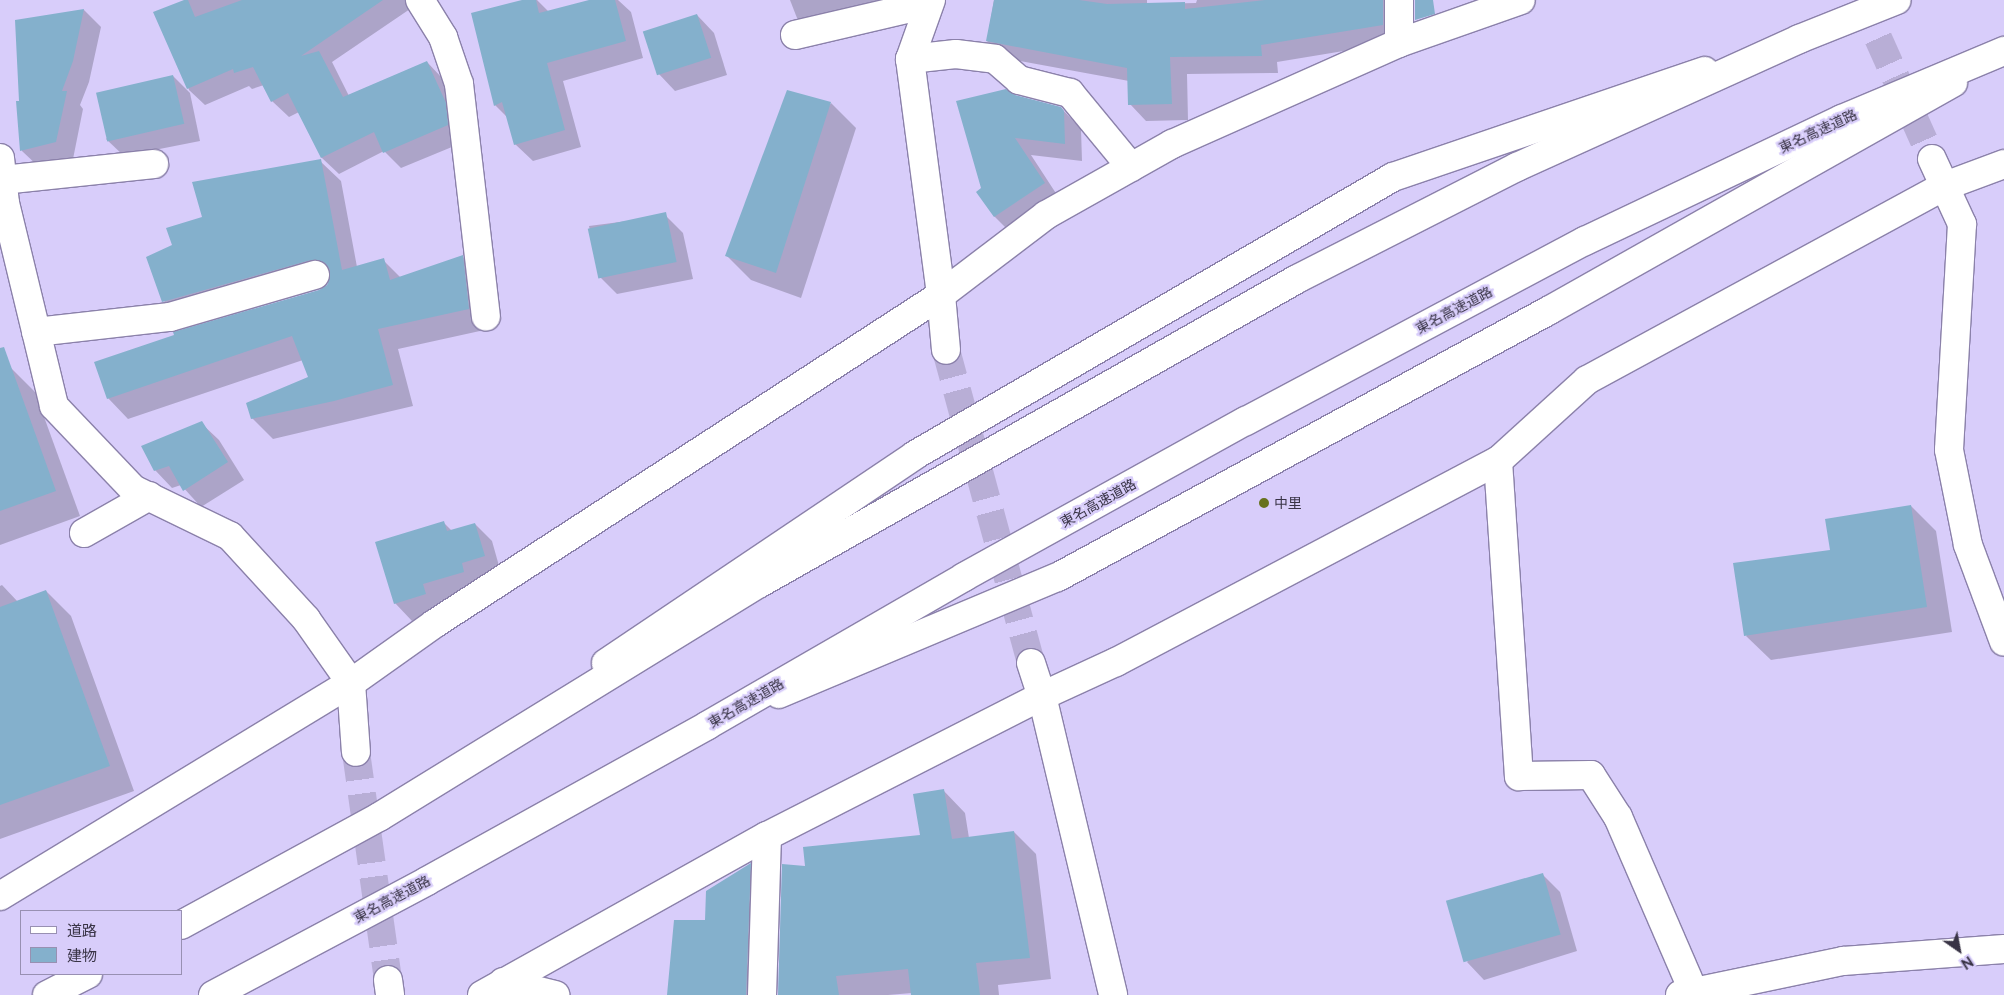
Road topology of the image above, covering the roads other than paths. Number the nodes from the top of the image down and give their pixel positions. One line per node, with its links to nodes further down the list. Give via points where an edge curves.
1 (420, 0): 20 (main road, via 443,37 460,84)
2 (1399, 0): 8 (main road)
3 (1521, 0): 8 (main road)
4 (1897, 0): 7 (main road)
5 (928, 1): 6 (main road); 10 (main road)
6 (795, 35)
7 (1799, 39): 32 (main road, via 1517,168 1296,279 760,583); 32 (main road, via 1393,177 915,455)
8 (1398, 43): 14 (main road, via 1172,144)
9 (2004, 52): 30 (main road, 東名高速道路, via 1842,119 1585,241 1237,425 955,582); 30 (main road, via 1548,311 1058,577)
10 (910, 60): 14 (main road, via 956,54 996,59 1019,80 1070,93); 19 (main road)
11 (1932, 159): 16 (main road)
12 (154, 164): 15 (main road)
13 (2004, 164): 16 (main road)
14 (1131, 167): 19 (main road, via 1046,215)
15 (1, 169): 17 (main road)
16 (1945, 186): 23 (main road, via 1587,380); 26 (main road, via 1962,224 1949,450 1968,546)
17 (5, 225): 21 (main road)
18 (315, 275): 21 (main road, via 170,317)
19 (941, 295): 22 (main road); 28 (main road, via 442,618)
20 (486, 316)
21 (36, 332): 24 (main road, via 54,406 133,489)
22 (946, 350)
23 (1498, 461): 29 (main road, via 1184,628); 39 (main road, via 1519,776 1591,775 1618,817)
24 (150, 496): 25 (main road); 28 (main road, via 230,536 306,620)
25 (84, 532)
26 (2004, 642)
27 (1030, 663): 29 (main road)
28 (352, 683): 31 (main road); 34 (main road)
29 (1042, 696): 33 (main road); 44 (main road)
30 (708, 725): 41 (main road, 東名高速道路)
31 (356, 752)
32 (379, 816): 35 (main road)
33 (767, 836): 38 (main road); 43 (main road)
34 (0, 896)
35 (182, 924)
36 (2004, 950): 39 (main road, via 1843,961)
37 (86, 975): 40 (main road)
38 (492, 988): 42 (main road)
39 (1689, 994)
40 (47, 995)
41 (213, 995)
42 (555, 995)
43 (762, 995)
44 (1113, 995)

